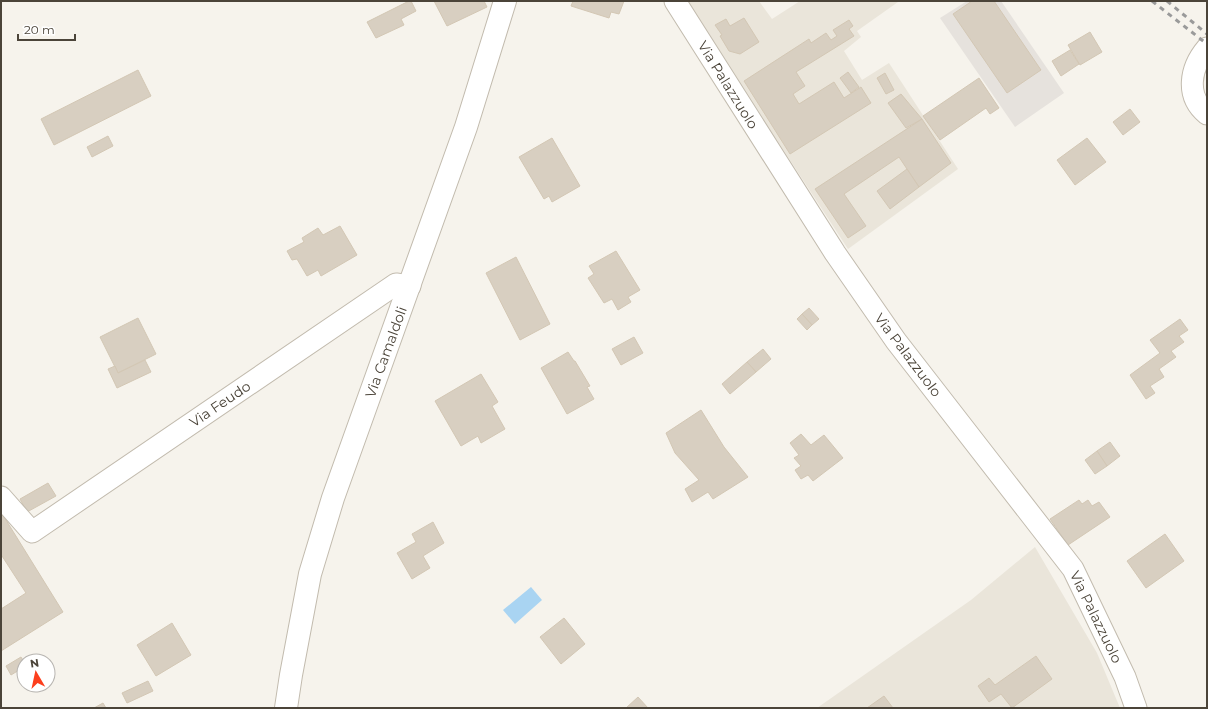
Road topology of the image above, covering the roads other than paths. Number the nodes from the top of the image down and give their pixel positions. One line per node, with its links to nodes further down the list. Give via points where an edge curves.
1 (505, 1): 5 (street, Via Camaldoli, via 466,127)
2 (675, 1): 8 (street, Via Palazzuolo, via 835,252 896,341 1073,569 1126,677)
3 (1207, 48): 4 (street, via 1194,70 1191,86 1195,99)
4 (1207, 114)
5 (410, 286): 6 (street, Via Feudo, via 396,284 32,532); 7 (street, Via Camaldoli, via 333,498 310,574)
6 (1, 497)
7 (286, 708)
8 (1136, 708)

